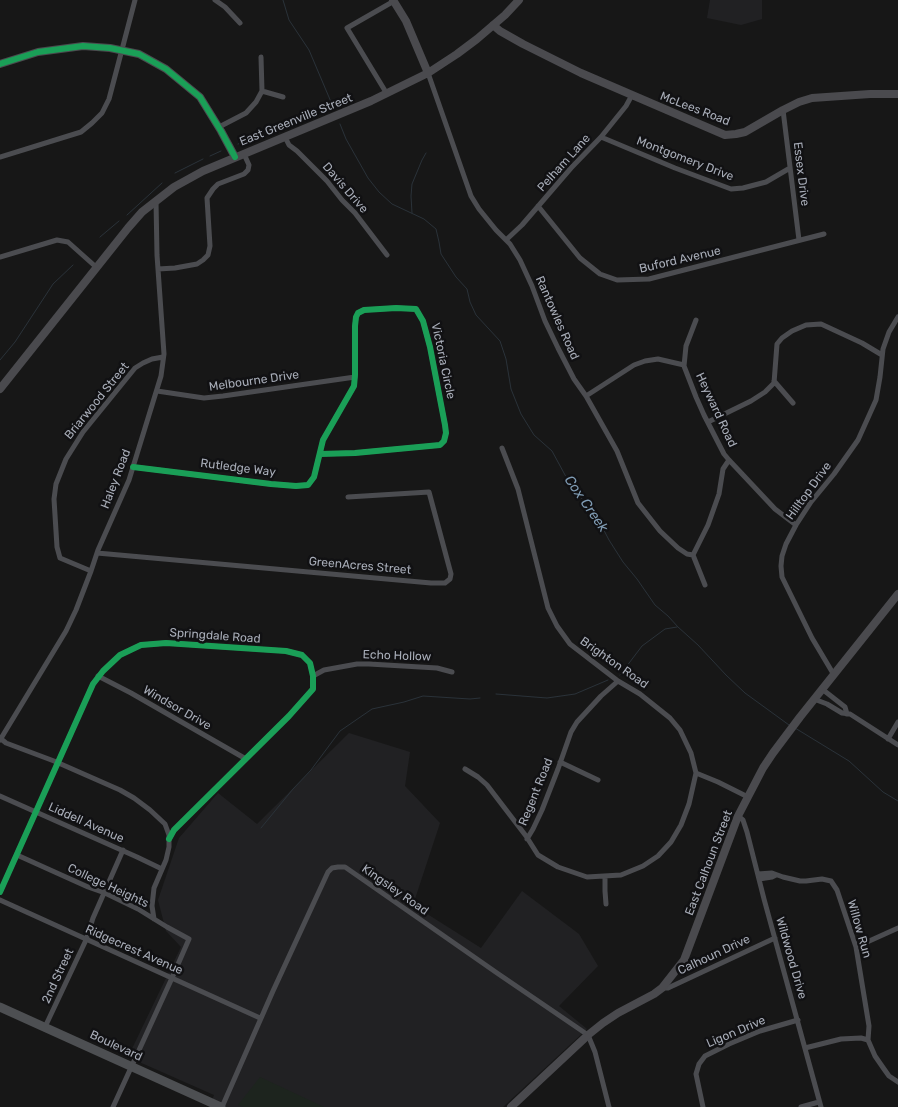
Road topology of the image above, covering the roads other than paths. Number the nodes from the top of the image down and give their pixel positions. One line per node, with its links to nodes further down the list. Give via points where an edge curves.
1 (135, 0): 7 (street)
2 (215, 0): 5 (street)
3 (394, 0): 10 (street); 12 (street, via 347,28)
4 (519, 0): 6 (street, East Greenville Street)
5 (240, 23)
6 (493, 25): 10 (street, East Greenville Street, via 458,54); 14 (street, McLees Road, via 563,65)
7 (122, 51): 9 (street, via 83,46 38,52); 17 (street, via 139,54 166,69 200,97); 21 (street, via 109,99 92,123 81,132)
8 (261, 57): 11 (street)
9 (0, 64)
10 (428, 73): 12 (street, East Greenville Street); 27 (street, Rantowles Road, via 471,196)
11 (262, 91): 15 (street); 17 (street, via 246,113)
12 (387, 94): 18 (street, East Greenville Street)
13 (898, 94): 16 (street, McLees Road, via 812,98)
14 (632, 95): 16 (street, McLees Road, via 725,135 744,132); 19 (street, Pelham Lane)
15 (283, 97)
16 (783, 110): 23 (street, Essex Drive)
17 (218, 127): 22 (street)
18 (285, 137): 20 (street, East Greenville Street); 29 (street, Davis Drive, via 327,181)
19 (601, 137): 23 (street, Montgomery Drive, via 731,189 766,182); 25 (street, Pelham Lane)
20 (244, 154): 22 (street, East Greenville Street); 32 (street, via 248,170 218,184 207,198 208,255 197,264)
21 (0, 156)
22 (235, 157): 24 (street, East Greenville Street, via 187,179)
23 (790, 168): 28 (street, Essex Drive)
24 (156, 202): 31 (street, East Greenville Street, via 142,212); 32 (street, Haley Road)
25 (538, 206): 27 (street, Pelham Lane); 28 (street, Buford Avenue, via 580,258 600,274 617,280 648,279)
26 (824, 234): 28 (street, Buford Avenue)
27 (506, 240): 42 (street, Rantowles Road, via 520,260 558,348)
28 (799, 240)
29 (388, 255)
30 (0, 257): 31 (street, via 58,240 68,242)
31 (96, 267): 40 (street, East Greenville Street)
32 (158, 269): 36 (street, Haley Road)
33 (898, 317): 35 (street, Hilltop Drive)
34 (696, 320): 37 (street, Heyward Road, via 686,346)
35 (882, 355): 39 (street, via 821,324 806,325 792,331 777,344); 50 (street, Hilltop Drive, via 876,400 858,440)
36 (163, 358): 41 (street, Haley Road); 53 (street, Briarwood Street, via 152,359 135,368 83,432 66,459 56,484 54,499 60,558)
37 (684, 365): 42 (street, Heyward Road, via 658,359 645,361); 44 (street, Heyward Road)
38 (355, 377): 41 (street, Melbourne Drive, via 204,398); 46 (street, Victoria Circle, via 354,386 323,440); 46 (street, Victoria Circle, via 358,313 364,310 416,309 430,347 446,434 444,442 440,445)
39 (774, 381): 43 (street); 44 (street, via 751,401)
40 (0, 389)
41 (157, 391): 48 (street, Haley Road)
42 (586, 396): 52 (street, Rantowles Road, via 617,451 638,503 666,537)
43 (793, 403)
44 (708, 422): 47 (street, Heyward Road)
45 (502, 448): 60 (street, Brighton Road, via 518,489 548,608 557,626 570,644)
46 (320, 454): 48 (street, Rutledge Way, via 314,477 308,485 296,486)
47 (729, 460): 50 (street, Heyward Road, via 774,509); 52 (street, via 723,469 708,525)
48 (133, 467): 51 (street, Haley Road)
49 (348, 497): 51 (street, GreenAcres Street, via 429,492 450,578 445,583 431,583)
50 (796, 525): 57 (street, Hilltop Drive, via 786,544 782,577)
51 (97, 553): 53 (street, Haley Road)
52 (693, 555): 54 (street)
53 (91, 571): 65 (street, Haley Road, via 66,631)
54 (705, 585)
55 (898, 594): 57 (street, East Calhoun Street)
56 (452, 672): 59 (street, Echo Hollow, via 437,668 357,664 324,670)
57 (834, 675): 61 (street, East Calhoun Street)
58 (98, 676): 59 (street, Springdale Road, via 120,655 141,646 166,643 294,653 310,663); 68 (street, Windsor Drive); 70 (street, Springdale Road)
59 (313, 676): 68 (street, via 313,689)
60 (618, 680): 69 (street, Regent Road, via 578,722); 72 (street, Brighton Road, via 670,718 691,753)
61 (822, 689): 62 (street, East Calhoun Street); 63 (street, via 845,708)
62 (814, 699): 63 (street); 75 (street, East Calhoun Street, via 763,768)
63 (847, 714): 66 (street)
64 (898, 722): 66 (street)
65 (0, 739): 70 (street)
66 (888, 739): 67 (street)
67 (898, 745)
68 (246, 759): 78 (street)
69 (560, 762): 73 (street); 79 (street, Regent Road)
70 (58, 763): 76 (street, Springdale Road); 78 (street, via 134,798 165,824)
71 (464, 769): 79 (street, via 487,785)
72 (696, 773): 75 (street); 83 (street, Regent Road, via 689,804 671,842 643,866 621,875)
73 (598, 780)
74 (0, 796): 76 (street, Liddell Avenue)
75 (748, 797): 77 (street, East Calhoun Street)
76 (36, 812): 80 (street, Liddell Avenue); 81 (street, Springdale Road)
77 (738, 816): 84 (street, Wildwood Drive, via 743,820); 95 (street, East Calhoun Street, via 684,960)
78 (169, 838): 82 (street)
79 (527, 839): 83 (street, Regent Road, via 538,855 558,867 587,877)
80 (123, 850): 82 (street, Liddell Avenue); 86 (street, 2nd Street)
81 (16, 855): 85 (street, Springdale Road); 86 (street, College Heights)
82 (162, 869): 89 (street, via 154,888)
83 (605, 877): 88 (street)
84 (758, 877): 91 (street, Wildwood Drive); 93 (street, Willow Run, via 776,875 800,881 831,881)
85 (0, 892)
86 (105, 893): 89 (street, College Heights); 92 (street, 2nd Street)
87 (0, 900): 92 (street, Ridgecrest Avenue)
88 (606, 904)
89 (154, 919): 94 (street, College Heights, via 189,938)
90 (898, 928): 93 (street)
91 (775, 938): 95 (street, Calhoun Drive); 98 (street, Wildwood Drive)
92 (86, 940): 94 (street, Ridgecrest Avenue); 99 (street, 2nd Street)
93 (856, 947): 101 (street, Willow Run, via 869,1026)
94 (172, 978): 97 (street, Ridgecrest Avenue); 103 (street)
95 (662, 988): 100 (street, East Calhoun Street)
96 (0, 1007): 99 (main road, Boulevard)
97 (260, 1018): 100 (street, Kingsley Road, via 328,872 338,866 345,867); 107 (street, Kingsley Road)
98 (798, 1020): 102 (street, Wildwood Drive); 110 (street, Ligon Drive, via 760,1031 705,1056 696,1074)
99 (45, 1027): 103 (main road, Boulevard)
100 (588, 1035): 108 (street, East Calhoun Street); 109 (street)
101 (868, 1040): 102 (street, via 841,1039); 104 (street, via 884,1069)
102 (805, 1048): 105 (street, Wildwood Drive)
103 (132, 1067): 106 (street); 107 (main road, Boulevard)
104 (898, 1082)
105 (820, 1105): 111 (street)
106 (113, 1107)
107 (221, 1107)
108 (511, 1107)
109 (609, 1107)
110 (703, 1107)
111 (801, 1107)

